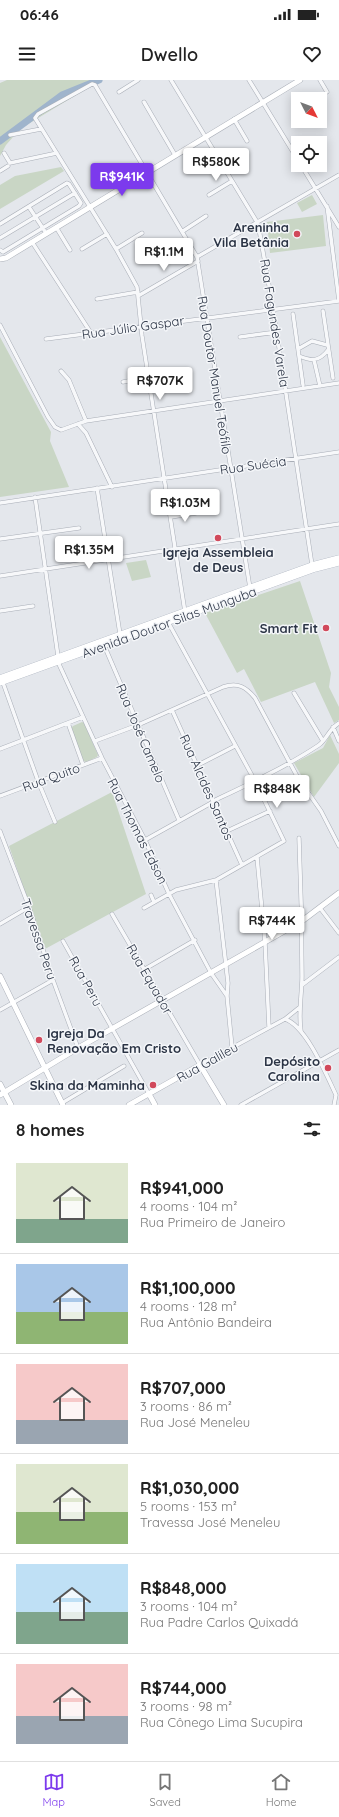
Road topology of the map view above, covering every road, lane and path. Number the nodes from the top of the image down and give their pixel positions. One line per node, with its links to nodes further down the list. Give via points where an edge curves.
1 (138, 80): 6 (street)
2 (171, 80): 13 (street, Rua Fagundes Varela)
3 (249, 80): 9 (street)
4 (300, 80): 9 (street)
5 (320, 80): 7 (street)
6 (119, 92)
7 (327, 92)
8 (144, 102): 18 (street)
9 (262, 102): 10 (street); 15 (street)
10 (234, 119): 13 (street); 14 (street)
11 (41, 129): 12 (street); 17 (street); 21 (street, Rua Doutor Manuel Teófilo, via 36,116 92,84)
12 (10, 135)
13 (204, 137): 18 (street); 24 (street, Rua Fagundes Varela)
14 (247, 141)
15 (291, 149)
16 (4, 153): 17 (street, via 10,163)
17 (57, 153): 30 (street)
18 (175, 155): 21 (street)
19 (8, 166): 20 (street)
20 (0, 171)
21 (146, 172): 30 (street); 40 (street, Rua Doutor Manuel Teófilo)
22 (306, 172): 25 (street)
23 (339, 175): 25 (street)
24 (232, 181): 27 (street); 35 (street, Rua Fagundes Varela)
25 (316, 188): 28 (street); 35 (street)
26 (75, 193): 29 (street, via 67,183); 33 (street); 39 (street, via 79,206)
27 (209, 195)
28 (327, 206): 32 (street); 34 (street)
29 (30, 207): 33 (street); 36 (street)
30 (89, 207): 37 (street); 43 (street)
31 (206, 216): 40 (street)
32 (333, 216): 34 (street, via 330,215); 38 (street)
33 (36, 217): 39 (street); 44 (street)
34 (328, 218): 54 (street)
35 (257, 222): 51 (street); 55 (street, Rua Fagundes Varela)
36 (0, 224)
37 (56, 227): 41 (street); 49 (street)
38 (339, 227)
39 (42, 228): 41 (street); 48 (street, via 3,252)
40 (182, 231): 51 (street, Rua Doutor Manuel Teófilo)
41 (46, 233): 45 (street)
42 (142, 233): 47 (street)
43 (107, 234): 46 (street); 47 (street)
44 (0, 238)
45 (32, 242): 50 (street); 62 (street)
46 (82, 249)
47 (116, 249): 52 (street, via 135,283)
48 (0, 250)
49 (70, 250)
50 (0, 259)
51 (197, 259): 52 (street); 58 (street, Rua Doutor Manuel Teófilo)
52 (138, 294): 53 (street); 60 (street)
53 (97, 299)
54 (339, 301): 55 (street, Rua Júlio Gaspar)
55 (273, 308): 58 (street, Rua Júlio Gaspar); 61 (street, Rua Fagundes Varela)
56 (324, 311): 65 (street)
57 (293, 314): 66 (street)
58 (206, 317): 60 (street, Rua Júlio Gaspar); 78 (street, Rua Doutor Manuel Teófilo)
59 (0, 325): 81 (street, via 12,352 55,428 64,430)
60 (140, 325): 62 (street, Rua Júlio Gaspar); 71 (street)
61 (277, 332): 63 (street); 77 (street, Rua Fagundes Varela)
62 (91, 333): 64 (street, Rua Júlio Gaspar)
63 (240, 337)
64 (46, 339)
65 (327, 345): 66 (street, via 312,341); 67 (street)
66 (298, 349): 68 (street)
67 (328, 350): 69 (street, via 319,359); 72 (street)
68 (299, 356): 69 (street); 75 (street)
69 (314, 360): 76 (street)
70 (61, 371): 80 (street, via 69,380)
71 (149, 377): 73 (street); 79 (street)
72 (333, 378)
73 (123, 382)
74 (339, 383): 76 (street)
75 (303, 385)
76 (320, 386): 77 (street)
77 (286, 391): 78 (street); 83 (street, Rua Fagundes Varela)
78 (220, 402): 79 (street); 84 (street, Rua Doutor Manuel Teófilo)
79 (154, 412): 80 (street); 85 (street)
80 (86, 421): 81 (street)
81 (78, 424): 86 (street, via 86,433)
82 (339, 452): 83 (street, Rua Suécia)
83 (296, 459): 84 (street, Rua Suécia); 94 (street, Rua Fagundes Varela)
84 (230, 469): 85 (street, Rua Suécia); 97 (street, Rua Doutor Manuel Teófilo)
85 (165, 478): 86 (street, Rua Suécia); 91 (street)
86 (112, 487): 87 (street, Rua Suécia)
87 (97, 488): 88 (street, Rua Suécia); 100 (street)
88 (35, 497): 89 (street, Rua Suécia); 95 (street, Rua Thomas Edson)
89 (0, 503)
90 (196, 513): 91 (street)
91 (171, 518): 98 (street)
92 (339, 524): 94 (street)
93 (79, 528): 95 (street)
94 (307, 529): 97 (street); 102 (street, Rua Fagundes Varela)
95 (40, 534): 96 (street); 103 (street, Rua Thomas Edson)
96 (0, 539)
97 (242, 539): 98 (street); 105 (street, Rua Doutor Manuel Teófilo)
98 (176, 548): 100 (street); 108 (street)
99 (339, 558): 102 (main road, Avenida Doutor Silas Munguba)
100 (107, 560): 103 (street); 110 (street)
101 (339, 563): 105 (main road, Avenida Doutor Silas Munguba)
102 (312, 565): 105 (main road, Avenida Doutor Silas Munguba)
103 (45, 569): 104 (street); 112 (street, Rua Thomas Edson)
104 (0, 576)
105 (251, 590): 108 (main road, Avenida Doutor Silas Munguba)
106 (33, 606): 107 (street)
107 (0, 611)
108 (185, 614): 109 (main road, Avenida Doutor Silas Munguba)
109 (167, 621): 110 (main road, Avenida Doutor Silas Munguba); 111 (main road, Avenida Doutor Silas Munguba); 115 (street)
110 (120, 634): 112 (main road, Avenida Doutor Silas Munguba)
111 (104, 646): 112 (main road, Avenida Doutor Silas Munguba); 120 (street, Rua José Camelo)
112 (58, 659): 113 (main road, Avenida Doutor Silas Munguba); 117 (street, Rua Thomas Edson)
113 (1, 679): 122 (street)
114 (294, 693): 124 (street)
115 (208, 695): 116 (street); 126 (street); 129 (street, via 237,684 248,690 255,698)
116 (172, 710): 120 (street); 131 (street, Rua Alcides Santos)
117 (84, 717): 118 (street); 123 (street, Rua Thomas Edson)
118 (68, 723): 122 (street); 130 (street)
119 (339, 723): 121 (street)
120 (138, 725): 123 (street); 137 (street, Rua José Camelo)
121 (333, 727): 124 (street); 125 (street)
122 (23, 739): 127 (street); 132 (street)
123 (95, 741): 128 (street, Rua Thomas Edson)
124 (323, 742): 129 (street)
125 (339, 742)
126 (235, 746): 131 (street); 133 (street)
127 (0, 749)
128 (102, 758): 130 (street, Rua Quito); 143 (street, Rua Thomas Edson)
129 (290, 762): 133 (street); 144 (street, via 325,817)
130 (83, 765): 132 (street, Rua Quito)
131 (198, 765): 135 (street, Rua Alcides Santos)
132 (38, 781): 134 (street, Rua Quito); 138 (street)
133 (255, 781): 135 (street); 136 (street)
134 (0, 796)
135 (213, 801): 137 (street); 140 (street, Rua Alcides Santos)
136 (270, 811): 140 (street); 145 (street, via 284,841)
137 (179, 820): 143 (street)
138 (55, 822)
139 (0, 831): 141 (street, Travessa Peru)
140 (227, 831): 146 (street, Rua Alcides Santos)
141 (1, 836): 152 (street, Travessa Peru)
142 (300, 838): 156 (street)
143 (145, 840): 149 (street, Rua Thomas Edson)
144 (339, 846)
145 (257, 857): 146 (street); 161 (street)
146 (242, 865): 147 (street)
147 (216, 880): 149 (street); 163 (street)
148 (339, 893): 154 (street)
149 (169, 894): 151 (street); 159 (street, Rua Thomas Edson)
150 (151, 895): 151 (street)
151 (154, 902): 153 (street)
152 (29, 907): 157 (street); 167 (street, Travessa Peru)
153 (144, 908)
154 (320, 908): 156 (street); 158 (street)
155 (112, 914): 164 (street, Rua Equador)
156 (302, 921): 161 (street); 168 (street)
157 (0, 924)
158 (339, 933)
159 (195, 940): 164 (street); 165 (street, Rua Thomas Edson)
160 (63, 941): 176 (street, Rua Peru)
161 (264, 942): 163 (street); 175 (street)
162 (339, 957): 168 (street)
163 (226, 964): 165 (street); 169 (street)
164 (145, 969): 170 (street, Rua Equador)
165 (211, 972): 169 (street, Rua Thomas Edson); 170 (street)
166 (0, 976): 171 (street)
167 (53, 980): 171 (street); 179 (street, Travessa Peru)
168 (302, 985): 172 (street)
169 (227, 996): 178 (street)
170 (162, 1000): 176 (street); 182 (street, Rua Equador)
171 (13, 1002): 173 (street); 184 (street)
172 (301, 1006): 174 (street, Rua Galileu); 177 (street)
173 (0, 1010)
174 (285, 1019): 175 (street, Rua Galileu); 177 (street)
175 (269, 1027): 178 (street, Rua Galileu)
176 (113, 1029): 179 (street); 187 (street, Rua Peru)
177 (301, 1030): 181 (street)
178 (232, 1047): 182 (street, Rua Galileu)
179 (78, 1048): 184 (street)
180 (339, 1050): 181 (street)
181 (318, 1062): 193 (street); 194 (street, via 336,1095)
182 (200, 1065): 187 (street, Rua Galileu); 192 (street, Rua Equador)
183 (124, 1066): 188 (street)
184 (45, 1068): 186 (street); 188 (street)
185 (0, 1084): 186 (street)
186 (2, 1094): 189 (street)
187 (149, 1094): 190 (street, Rua Galileu); 191 (street, Rua Peru)
188 (63, 1104)
189 (11, 1105)
190 (129, 1105)
191 (155, 1105)
192 (224, 1105)
193 (241, 1105)
194 (334, 1105)

